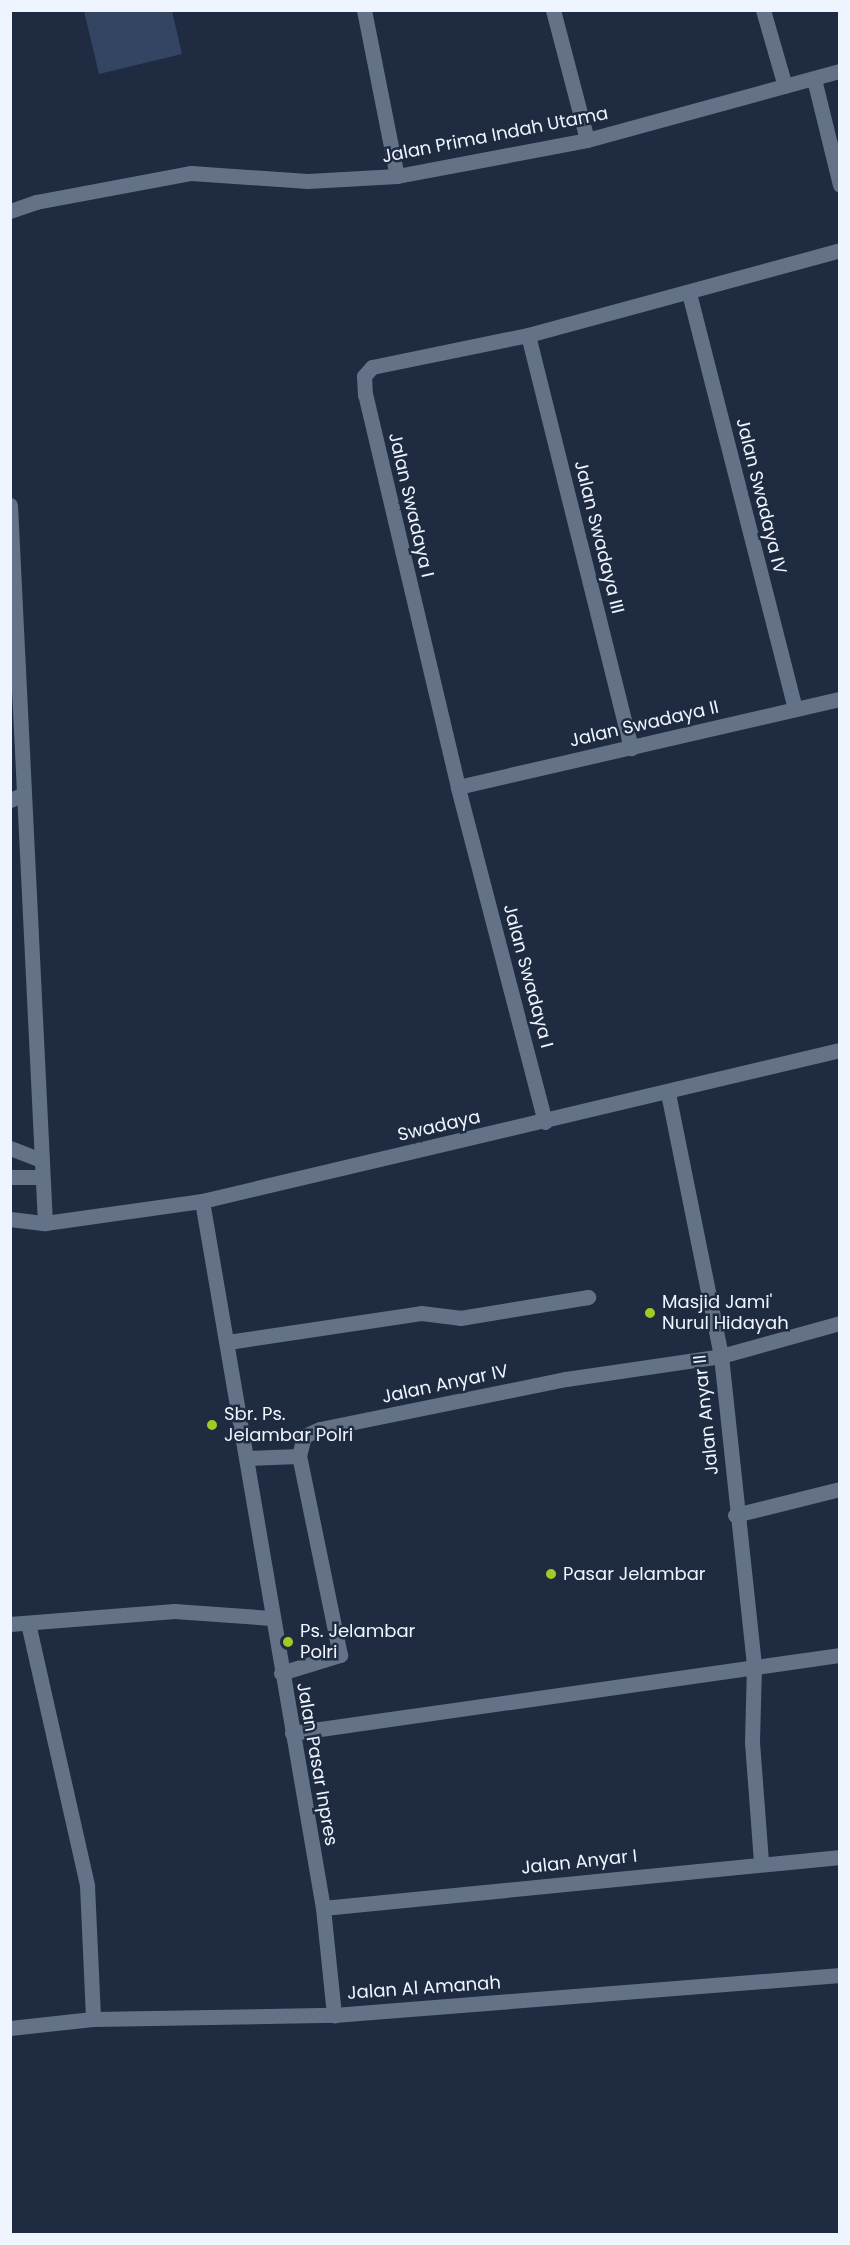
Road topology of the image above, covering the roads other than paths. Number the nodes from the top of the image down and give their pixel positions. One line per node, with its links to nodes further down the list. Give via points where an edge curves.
1 (364, 10): 8 (street)
2 (553, 10): 7 (street)
3 (764, 10): 6 (street)
4 (840, 71): 5 (street, Jalan Prima Indah Utama)
5 (814, 79): 6 (street, Jalan Prima Indah Utama); 9 (street)
6 (785, 86): 7 (street, Jalan Prima Indah Utama)
7 (587, 140): 8 (street, Jalan Prima Indah Utama)
8 (397, 176): 10 (street, Jalan Prima Indah Utama, via 308,181 191,172 36,202)
9 (840, 185)
10 (10, 211)
11 (840, 250): 12 (street, Jalan Swadaya I)
12 (689, 293): 13 (street, Jalan Swadaya I); 16 (street, Jalan Swadaya IV)
13 (528, 335): 17 (street, Jalan Swadaya III); 18 (street, Jalan Swadaya I, via 372,367 364,376)
14 (10, 506): 19 (street)
15 (840, 699): 16 (street, Jalan Swadaya II)
16 (795, 710): 17 (street, Jalan Swadaya II)
17 (631, 748): 18 (street, Jalan Swadaya II)
18 (458, 787): 22 (street, Jalan Swadaya I)
19 (17, 797): 24 (street)
20 (840, 1050): 21 (street, Swadaya)
21 (668, 1093): 22 (street, Swadaya); 33 (street, Jalan Anyar II)
22 (545, 1122): 27 (street, Swadaya)
23 (10, 1148): 24 (street)
24 (42, 1160): 25 (street)
25 (42, 1176): 26 (street); 29 (street)
26 (10, 1178)
27 (202, 1201): 29 (street, Swadaya); 32 (street, Jalan Pasar Inpres)
28 (10, 1219): 29 (street, Swadaya)
29 (45, 1224)
30 (588, 1297): 32 (street, via 460,1318 421,1313)
31 (840, 1323): 33 (street, Jalan Anyar IV)
32 (228, 1342): 35 (street, Jalan Pasar Inpres)
33 (721, 1356): 34 (street, Jalan Anyar IV, via 566,1379 320,1429 304,1436); 37 (street, Jalan Anyar II)
34 (300, 1456): 35 (street); 43 (street, via 340,1655)
35 (248, 1458): 38 (street, Jalan Pasar Inpres)
36 (840, 1489): 37 (street)
37 (735, 1515): 42 (street, Jalan Anyar II)
38 (271, 1618): 39 (street, via 174,1611); 43 (street, Jalan Pasar Inpres)
39 (27, 1623): 40 (street); 50 (street, via 87,1885)
40 (10, 1624)
41 (840, 1655): 42 (street)
42 (754, 1665): 44 (street); 46 (street, Jalan Anyar II, via 752,1742)
43 (281, 1673): 44 (street, Jalan Pasar Inpres)
44 (292, 1733): 47 (street, Jalan Pasar Inpres)
45 (840, 1857): 46 (street, Jalan Anyar I)
46 (761, 1862): 47 (street, Jalan Anyar I)
47 (323, 1908): 49 (street, Jalan Pasar Inpres)
48 (840, 1975): 49 (street, Jalan Al Amanah)
49 (334, 2015): 50 (street, Jalan Al Amanah)
50 (93, 2019): 51 (street, Jalan Al Amanah)
51 (10, 2028)

